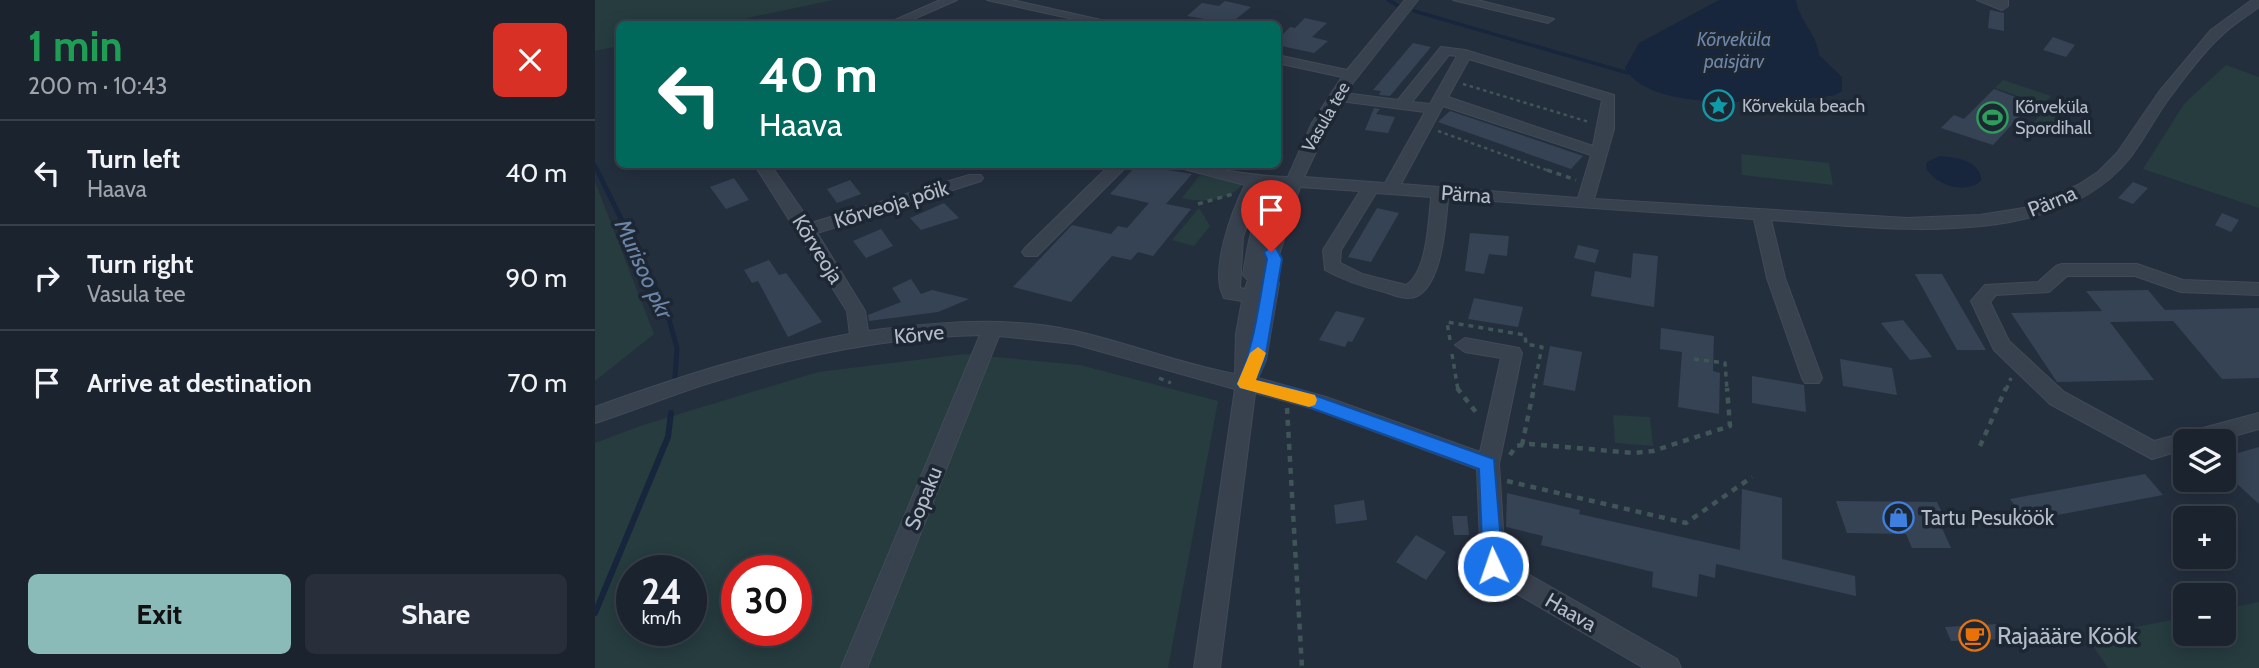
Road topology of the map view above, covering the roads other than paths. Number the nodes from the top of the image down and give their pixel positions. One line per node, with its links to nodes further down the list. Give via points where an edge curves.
1 (951, 0): 9 (street)
2 (993, 0): 10 (street)
3 (1412, 0): 13 (street, Vasula tee)
4 (1459, 0): 8 (street)
5 (1983, 0): 6 (street, via 2002,6)
6 (2003, 0)
7 (2259, 1): 28 (street, Pärna, via 2216,33 2104,175 2034,212 1941,223)
8 (1548, 19)
9 (899, 21)
10 (1070, 21)
11 (1465, 54): 15 (street); 16 (street, via 1446,50); 17 (street, via 1609,98)
12 (1281, 60): 13 (street)
13 (1351, 75): 14 (street, Vasula tee)
14 (1336, 96): 16 (street); 22 (street, Vasula tee)
15 (1437, 105): 16 (street); 17 (street); 25 (street)
16 (1401, 106)
17 (1597, 152): 27 (street)
18 (765, 168): 30 (street, Kõrveoja)
19 (1117, 168): 31 (street)
20 (1187, 168): 23 (street, Pärna)
21 (975, 178): 30 (street, Kõrveoja põik)
22 (1293, 181): 23 (street, Pärna); 24 (street, Pärna); 29 (street, Vasula tee); 33 (street, via 1274,195 1266,210 1251,284)
23 (1252, 186): 33 (street, via 1231,241 1231,294)
24 (1371, 187): 25 (street, Pärna); 26 (street, via 1332,250 1331,266 1356,279 1408,292 1426,277)
25 (1390, 189): 26 (street, Pärna)
26 (1440, 192): 27 (street, Pärna)
27 (1584, 204): 28 (street, Pärna)
28 (1761, 215): 37 (street, via 1776,278)
29 (1280, 219): 33 (street, Vasula tee, via 1266,258); 33 (street, via 1288,231)
30 (807, 230): 35 (street, Kõrveoja, via 856,312)
31 (1031, 252)
32 (2259, 289): 40 (street, via 2181,286 2137,270 2062,270 2043,288 1991,289 1980,301 2001,345 2057,398 2152,450)
33 (1264, 291): 38 (street, Vasula tee, via 1243,363)
34 (992, 329): 35 (street, Kõrve); 38 (street, Kõrve, via 1074,336 1192,373); 43 (street, Sopaku)
35 (860, 340): 39 (street, Kõrve, via 747,365)
36 (1465, 345): 41 (street, via 1512,353)
37 (1812, 378)
38 (1246, 384): 41 (street); 42 (street, Vasula tee, via 1226,548)
39 (595, 415)
40 (2259, 421)
41 (1498, 460): 44 (street, Haava, via 1493,566)
42 (1206, 660)
43 (853, 668)
44 (1668, 668)

